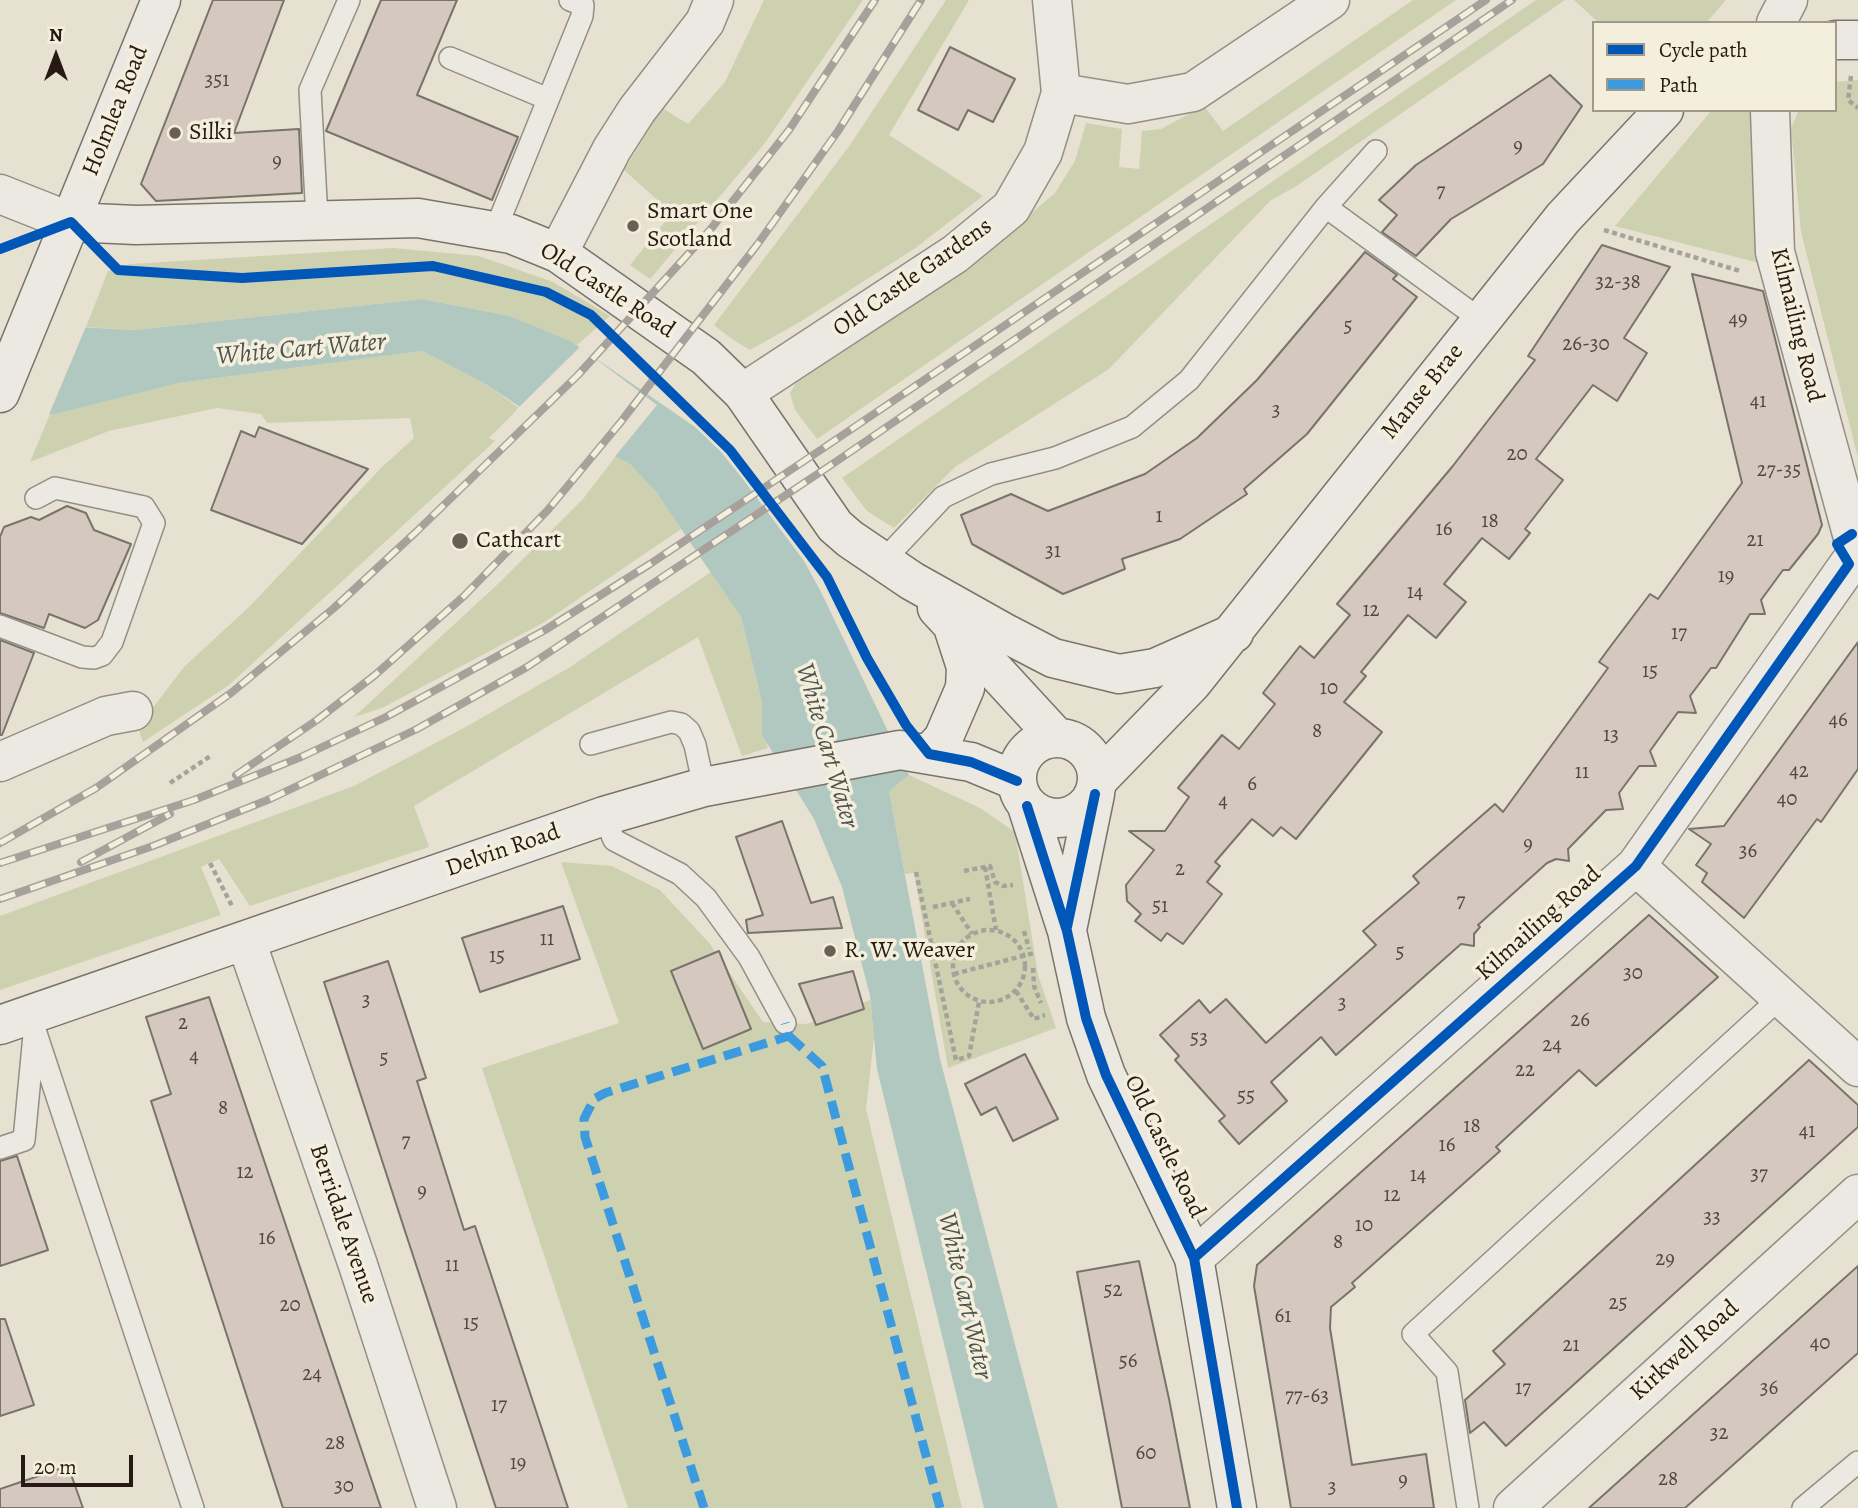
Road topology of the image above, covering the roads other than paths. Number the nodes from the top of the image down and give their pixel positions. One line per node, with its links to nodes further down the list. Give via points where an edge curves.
1 (161, 0): 20 (street, Holmlea Road)
2 (349, 0): 19 (lane, via 310,90)
3 (570, 0): 13 (lane, via 583,5 582,16)
4 (714, 0): 22 (street, via 705,22 612,149)
5 (1052, 0): 12 (street, Old Castle Gardens)
6 (1330, 0): 12 (street, via 1193,92 1128,104)
7 (1788, 0): 8 (street)
8 (1777, 21)
9 (1837, 40): 10 (street)
10 (1858, 40)
11 (450, 58): 13 (lane)
12 (1061, 93): 25 (street, Old Castle Gardens, via 1043,152 1011,208 955,254)
13 (548, 99): 21 (lane)
14 (1662, 112): 23 (street, Manse Brae, via 1563,218)
15 (1770, 112): 41 (street, Kilmailing Road, via 1775,252 1851,549)
16 (1376, 151): 18 (lane)
17 (0, 194): 20 (street, Old Castle Road)
18 (1326, 207): 23 (lane); 27 (lane, via 1189,380 1132,427 1055,458 991,474 943,496)
19 (317, 219): 20 (street, Old Castle Road, via 136,225); 21 (street, Old Castle Road, via 418,218)
20 (71, 222): 24 (street, Holmlea Road)
21 (495, 231): 22 (street, Old Castle Road)
22 (558, 253): 25 (street, Old Castle Road, via 706,357)
23 (1481, 320): 30 (street, Manse Brae)
24 (0, 393)
25 (743, 393): 27 (street, Old Castle Road, via 835,526)
26 (36, 498): 29 (lane, via 55,488 144,507 154,523 112,642 102,654 82,657)
27 (898, 571): 28 (street, Old Castle Road); 30 (street, Old Castle Road, via 1053,658 1119,674 1155,668)
28 (953, 625): 33 (street, Old Castle Road); 35 (street, Old Castle Road, via 966,667 965,688 943,739)
29 (0, 626)
30 (1234, 633): 31 (street, Manse Brae)
31 (1192, 683): 33 (street, Manse Brae, via 1139,719 1108,732); 38 (street, Manse Brae)
32 (133, 711): 36 (street, via 106,716)
33 (1063, 738): 38 (street, Old Castle Road, via 1082,745 1091,755); 39 (street, via 1032,746 1023,756)
34 (591, 744): 37 (lane, via 671,722 681,724 690,731)
35 (914, 752): 37 (street, Delvin Road); 39 (street, Delvin Road, via 971,762)
36 (0, 762)
37 (704, 787): 40 (street, Delvin Road)
38 (1096, 787): 39 (street, via 1088,805 1064,818 1038,814); 42 (street, Old Castle Road)
39 (1022, 794): 42 (street, Old Castle Road)
40 (604, 816): 43 (street, Delvin Road); 46 (lane, via 614,840 680,874 706,898 749,957)
41 (1636, 866): 44 (street); 50 (street, Kilmailing Road)
42 (1067, 931): 50 (street, Old Castle Road, via 1080,993 1106,1075)
43 (246, 941): 45 (street, Delvin Road); 53 (street, Berridale Avenue)
44 (1781, 997): 47 (street); 55 (lane, via 1413,1334 1447,1373)
45 (21, 1023): 48 (lane, via 24,1140); 52 (lane)
46 (785, 1023)
47 (1858, 1067)
48 (0, 1148)
49 (1858, 1194): 56 (street, Kirkwell Road)
50 (1194, 1258): 54 (street, Old Castle Road)
51 (1858, 1462): 57 (lane)
52 (193, 1508)
53 (437, 1508)
54 (1237, 1508)
55 (1468, 1508)
56 (1513, 1508)
57 (1803, 1508)

